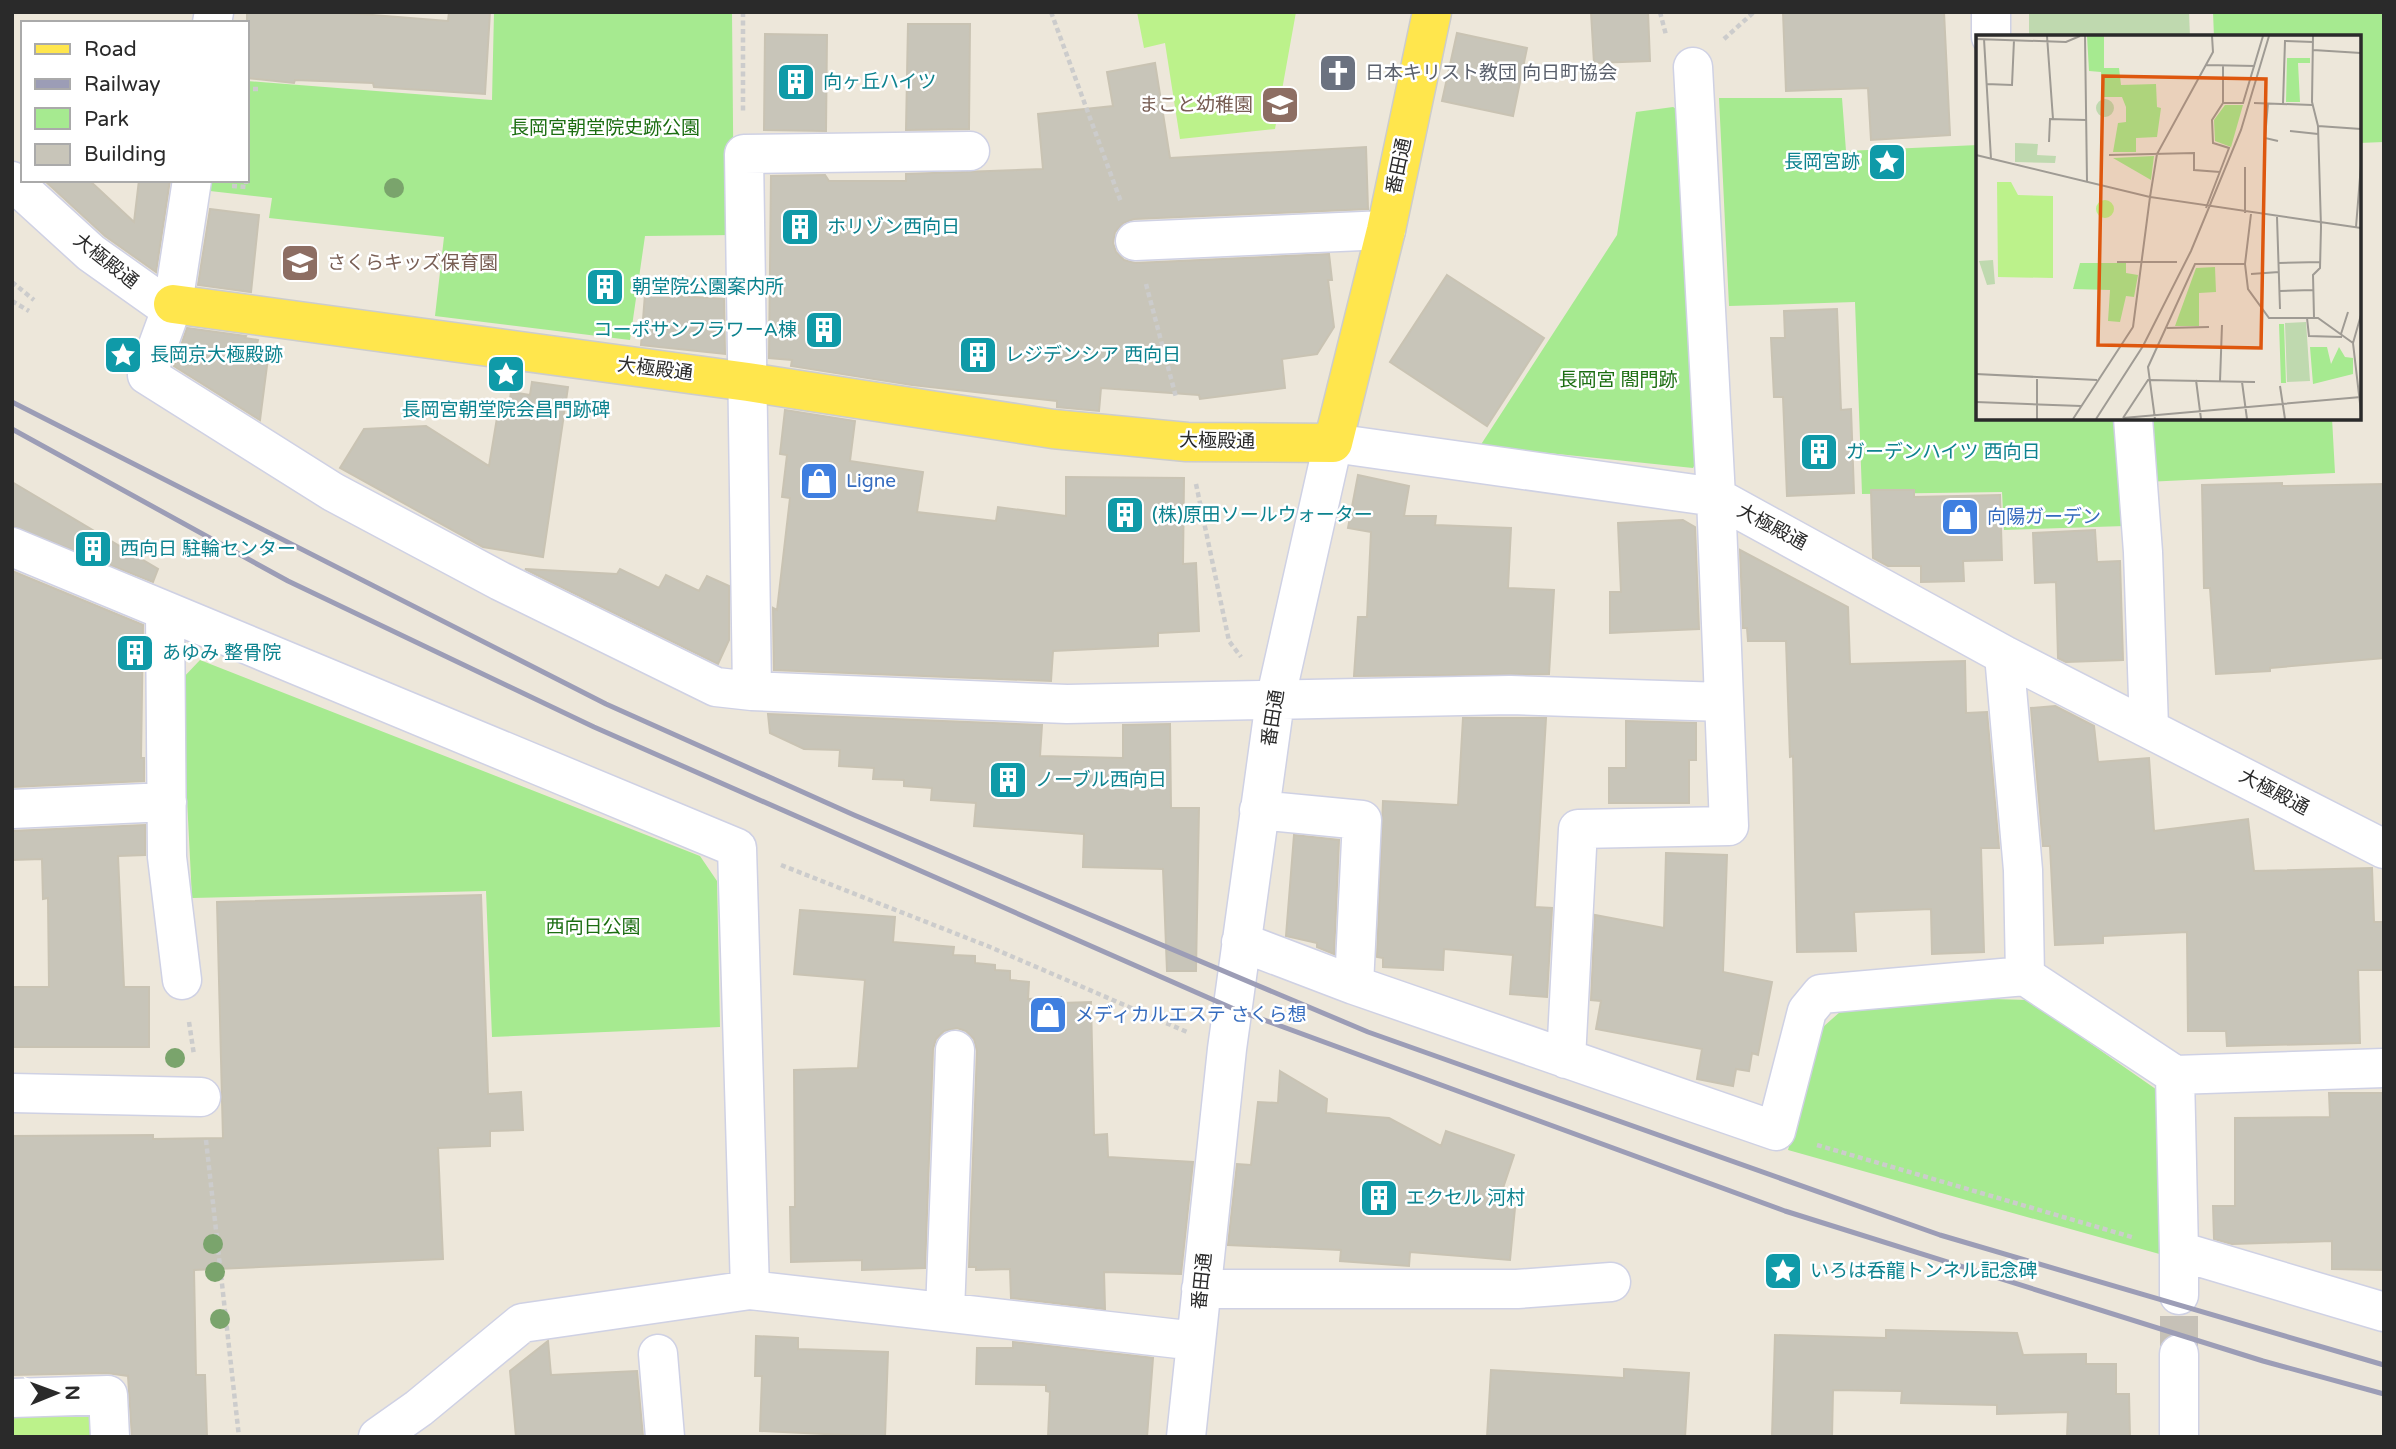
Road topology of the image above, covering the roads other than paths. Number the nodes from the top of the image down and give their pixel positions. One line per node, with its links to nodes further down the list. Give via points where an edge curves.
1 (1432, 12): 8 (main road, 番田通)
2 (1991, 12): 3 (street)
3 (1991, 35)
4 (1693, 67): 14 (street)
5 (970, 151): 11 (street, via 744,154)
6 (12, 181): 10 (street, 大極殿通, via 90,253 160,302)
7 (192, 182): 10 (street)
8 (1386, 230): 9 (street); 13 (main road, 番田通)
9 (1135, 242)
10 (173, 304): 11 (main road, 大極殿通); 18 (street, via 147,374 333,492 500,581 716,687)
11 (748, 382): 13 (main road, 大極殿通, via 1052,429 1187,442); 18 (street)
12 (2133, 420): 21 (street)
13 (1333, 443): 14 (street, 大極殿通); 19 (street, 番田通)
14 (1716, 497): 17 (street, 大極殿通); 20 (street)
15 (12, 547): 16 (street)
16 (165, 611): 22 (street); 39 (street, via 737,848)
17 (2004, 654): 21 (street, 大極殿通); 27 (street, via 2023,870)
18 (752, 691): 19 (street, via 1067,704)
19 (1275, 701): 20 (street, via 1510,695); 24 (street, 番田通)
20 (1723, 702): 31 (street, via 1729,826 1578,829)
21 (2149, 727): 25 (street, 大極殿通)
22 (167, 802): 23 (street); 28 (street, via 167,857)
23 (12, 809)
24 (1259, 810): 26 (street, 番田通); 29 (street, via 1362,820)
25 (2384, 849)
26 (1241, 942): 29 (street); 38 (street, 番田通)
27 (2025, 976): 31 (street, via 1821,994 1807,1011 1776,1131); 33 (street)
28 (181, 980)
29 (1354, 985): 31 (street)
30 (955, 1050): 41 (street)
31 (1566, 1059)
32 (2384, 1068): 33 (street)
33 (2175, 1075): 36 (street)
34 (12, 1093): 35 (street)
35 (201, 1097)
36 (2179, 1251): 40 (street); 42 (street)
37 (1611, 1282): 38 (street, via 1517,1289)
38 (1201, 1289): 43 (street, 番田通)
39 (750, 1290): 41 (street); 48 (street, via 522,1323)
40 (2179, 1295)
41 (945, 1312): 43 (street)
42 (2384, 1312)
43 (1196, 1340): 50 (street, 番田通)
44 (658, 1354): 49 (street)
45 (2179, 1354): 51 (street)
46 (12, 1398): 47 (street, via 108,1395)
47 (110, 1437)
48 (378, 1437)
49 (665, 1437)
50 (1186, 1437)
51 (2179, 1437)

